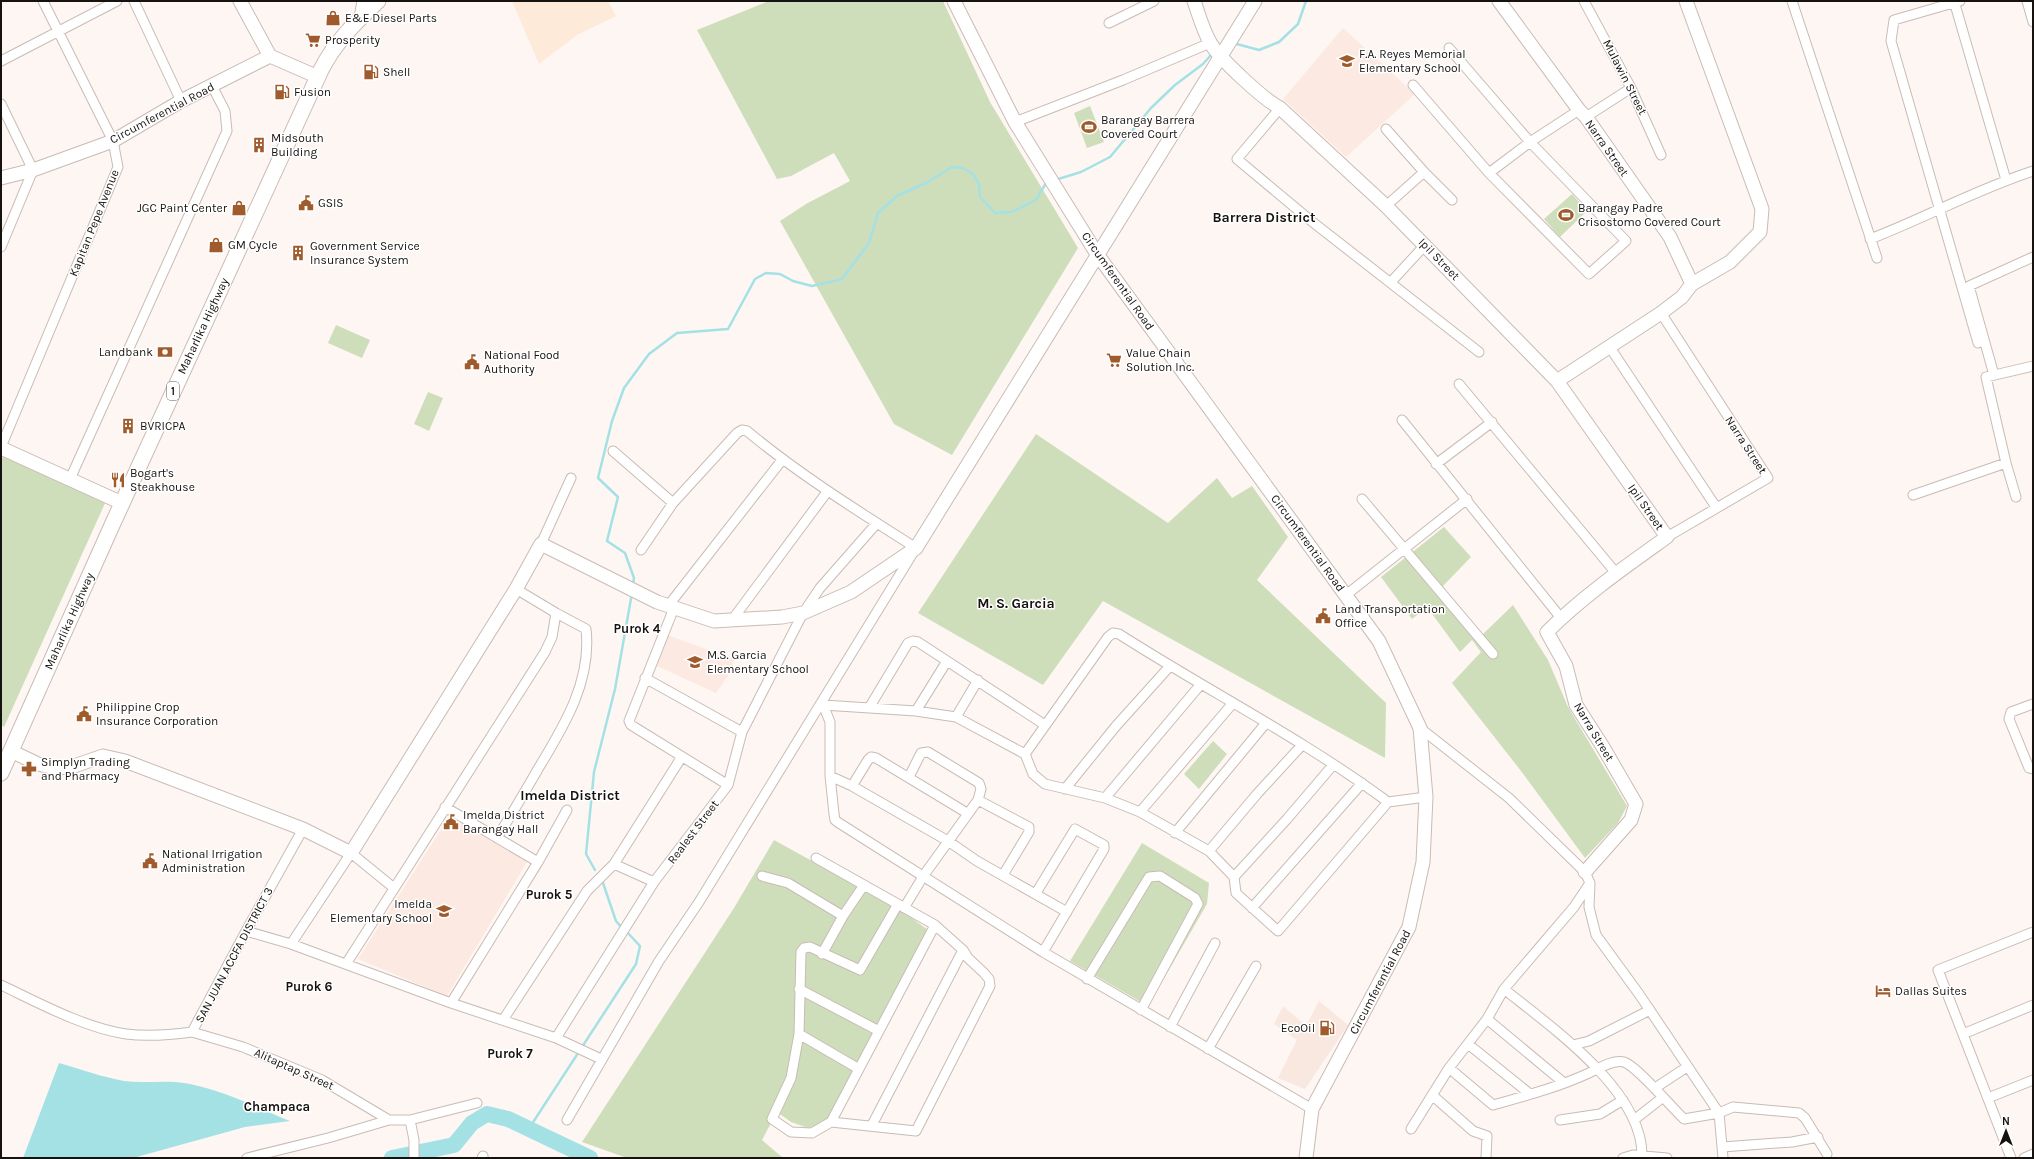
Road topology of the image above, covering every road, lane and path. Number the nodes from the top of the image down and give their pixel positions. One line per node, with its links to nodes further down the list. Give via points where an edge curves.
1 (43, 1): 20 (street, Kapitan Pepe Avenue)
2 (117, 1): 20 (street)
3 (134, 1): 30 (street)
4 (240, 1): 23 (street)
5 (364, 1): 17 (street)
6 (378, 1): 17 (main road, Maharlika Highway / 1)
7 (954, 1): 34 (street, Circumferential Road)
8 (1154, 1): 19 (street)
9 (1194, 1): 21 (street, Ipil Street)
10 (1255, 1): 24 (street)
11 (1499, 1): 33 (street, Narra Street)
12 (1584, 1): 29 (street, Mulawin Street)
13 (1686, 1): 55 (street, via 1762,209 1760,232 1730,262)
14 (1792, 1): 48 (street)
15 (1956, 1): 44 (street); 47 (street, via 1894,20 1891,40)
16 (2027, 1): 18 (street)
17 (361, 18): 26 (main road, Maharlika Highway / 1, via 337,44)
18 (2033, 22)
19 (1109, 23)
20 (58, 31): 25 (street); 36 (street, Kapitan Pepe Avenue)
21 (1210, 43): 24 (street, Ipil Street); 34 (street)
22 (1449, 48): 37 (street)
23 (270, 56): 26 (street); 28 (street, Circumferential Road)
24 (1222, 57): 32 (street, Ipil Street, via 1270,103); 51 (street)
25 (1, 61)
26 (318, 77): 78 (main road, Maharlika Highway / 1)
27 (1413, 85): 42 (street)
28 (212, 86): 30 (street, Circumferential Road); 72 (street, via 225,111 227,131)
29 (1631, 88): 33 (street); 38 (street, Mulawin Street)
30 (181, 101): 36 (street, Circumferential Road)
31 (1, 104): 39 (street)
32 (1280, 108): 46 (street, Ipil Street); 54 (street, via 1237,159 1304,216)
33 (1582, 114): 37 (street); 55 (street, Narra Street, via 1670,237)
34 (1015, 122): 51 (street, Circumferential Road)
35 (1386, 129): 41 (street)
36 (113, 141): 39 (street, Circumferential Road); 66 (street, Kapitan Pepe Avenue, via 118,167)
37 (1530, 142): 42 (street); 42 (street, via 1626,241 1589,274)
38 (1661, 155)
39 (33, 170): 43 (street, Circumferential Road); 50 (street)
40 (2033, 171): 44 (street)
41 (1424, 172): 45 (street); 46 (street)
42 (1489, 173)
43 (1, 178)
44 (2006, 180): 47 (street)
45 (1452, 200)
46 (1386, 206): 49 (street, Ipil Street)
47 (1940, 210): 48 (street); 57 (street)
48 (1870, 239): 53 (street)
49 (1425, 245): 54 (street); 62 (street, Ipil Street)
50 (1, 247)
51 (1097, 254): 84 (street); 89 (street, Circumferential Road)
52 (2033, 257): 61 (street, via 1969,286)
53 (1877, 258)
54 (1391, 282): 59 (street, via 1433,318)
55 (1692, 284): 56 (street, via 1682,297)
56 (1661, 313): 58 (street); 80 (street, Narra Street, via 1768,478)
57 (1978, 343)
58 (1608, 346): 62 (street); 80 (street)
59 (1479, 352)
60 (2033, 366): 61 (street)
61 (1994, 375): 69 (street, via 1986,377)
62 (1557, 381): 82 (street, Ipil Street)
63 (1459, 384): 65 (street)
64 (1402, 420): 70 (street)
65 (1492, 422): 70 (street); 87 (street)
66 (1, 448): 72 (street)
67 (613, 451): 79 (street)
68 (782, 460): 73 (street); 79 (street, via 747,431 742,430); 90 (street)
69 (2006, 463): 74 (street); 75 (street)
70 (1436, 464): 77 (street)
71 (571, 478): 83 (street)
72 (70, 479): 78 (street)
73 (827, 492): 81 (street); 94 (street)
74 (1913, 495)
75 (2016, 497)
76 (1362, 499): 85 (street)
77 (1467, 499): 85 (street); 93 (street)
78 (122, 503): 112 (main road, Maharlika Highway / 1)
79 (673, 503): 86 (street)
80 (1716, 507): 82 (street, Narra Street)
81 (877, 523): 84 (street); 92 (street, Realest Street, via 820,588)
82 (1667, 537): 87 (street, Narra Street)
83 (541, 544): 88 (street); 90 (street)
84 (916, 548): 92 (street, via 851,592); 102 (street)
85 (1404, 549): 89 (street); 95 (street)
86 (641, 550)
87 (1616, 573): 93 (street, Narra Street)
88 (516, 589): 91 (street); 137 (street)
89 (1346, 595): 109 (street, Circumferential Road, via 1379,641)
90 (671, 607): 94 (street, via 714,621); 98 (street)
91 (556, 613): 128 (street, via 552,637 545,652); 134 (street, via 586,629 587,643 581,684 564,726)
92 (803, 613): 94 (street); 110 (street, Realest Street)
93 (1561, 618): 145 (street, Narra Street, via 1547,632 1566,666 1576,705 1636,804 1631,820)
94 (732, 620)
95 (1493, 654)
96 (947, 661): 99 (street); 104 (street, via 912,641 908,643); 105 (street)
97 (1170, 666): 100 (street); 108 (street, via 1119,634 1113,633); 123 (street, via 1116,726)
98 (645, 678): 110 (street); 114 (street, via 629,716 631,726)
99 (978, 680): 106 (street); 108 (street)
100 (1201, 684): 101 (street); 125 (street)
101 (1233, 703): 107 (street); 130 (street)
102 (822, 704): 104 (street); 118 (street, via 830,722); 183 (street, via 784,760)
103 (2033, 704): 116 (street, via 2011,712 2009,719 2029,768)
104 (870, 708): 105 (street)
105 (916, 711): 106 (street)
106 (956, 717): 113 (street)
107 (1266, 723): 111 (street); 133 (street)
108 (1046, 725): 113 (street)
109 (1420, 728): 124 (street, Circumferential Road); 145 (street, via 1509,798)
110 (742, 732): 121 (street, Realest Street)
111 (1302, 745): 115 (street); 136 (street)
112 (11, 751): 117 (main road, Maharlika Highway / 1); 132 (street, via 38,764 55,768 71,768 103,756 125,761)
113 (1025, 754): 123 (street, via 1033,774 1045,784)
114 (681, 758): 121 (street); 140 (street)
115 (1333, 765): 120 (street); 144 (street)
116 (2033, 769)
117 (1, 774)
118 (830, 776): 122 (street); 141 (street, via 835,820)
119 (909, 778): 122 (street, via 871,757); 126 (street, via 921,753 928,752 979,783 981,789); 131 (street)
120 (1362, 783): 127 (street); 151 (street)
121 (728, 785): 146 (street, Realest Street)
122 (852, 786): 135 (street)
123 (1065, 789): 125 (street)
124 (1426, 797): 127 (street); 197 (street, Circumferential Road, via 1423,862 1410,927)
125 (1105, 798): 130 (street)
126 (978, 800): 131 (street); 142 (street, via 1029,827 1029,832)
127 (1388, 802): 151 (street, via 1278,931)
128 (445, 807): 134 (street); 148 (street)
129 (567, 810): 139 (street)
130 (1140, 812): 133 (street)
131 (967, 813): 135 (street)
132 (303, 829): 137 (street); 155 (street, SAN JUAN ACCFA DISTRICT 3)
133 (1175, 833): 136 (street)
134 (497, 838): 139 (street)
135 (948, 841): 141 (street); 142 (street)
136 (1209, 851): 144 (street)
137 (351, 853): 148 (street); 158 (street)
138 (816, 858): 147 (street)
139 (538, 862): 168 (street)
140 (614, 864): 146 (street); 173 (street, via 587,891)
141 (924, 875): 150 (street); 160 (street)
142 (1003, 875): 149 (street)
143 (762, 876): 153 (street, via 788,883)
144 (1234, 877): 151 (street, via 1236,893)
145 (1587, 878): 167 (street, via 1574,907); 171 (street, via 1589,907 1596,935)
146 (654, 882): 179 (street, Realest Street)
147 (864, 885): 150 (street); 153 (street)
148 (394, 888): 162 (street)
149 (1036, 893): 152 (street); 152 (street, via 1071,831 1075,829 1102,842 1104,849)
150 (901, 906): 154 (street); 161 (street, via 860,970)
151 (1252, 908)
152 (1067, 912): 160 (street)
153 (842, 916): 161 (street)
154 (935, 926): 159 (street); 175 (street)
155 (246, 931): 158 (street); 176 (street, SAN JUAN ACCFA DISTRICT 3)
156 (2033, 932): 178 (street, via 1938,970)
157 (1215, 943): 174 (street)
158 (291, 944): 162 (street)
159 (963, 950): 205 (street); 205 (street, via 989,978 990,986 916,1131)
160 (1043, 952): 164 (street)
161 (822, 954): 166 (street, via 810,947 804,948 801,952)
162 (346, 964): 168 (street)
163 (1256, 966): 182 (street)
164 (1087, 978): 170 (street); 170 (street, via 1149,877 1160,876 1195,898 1198,904)
165 (1, 985): 176 (street, SAN JUAN ACCFA DISTRICT 3, via 68,1015 125,1034 164,1036)
166 (799, 989): 175 (street); 177 (street)
167 (1504, 989): 172 (street); 181 (street)
168 (451, 1003): 173 (street)
169 (2033, 1005): 178 (street)
170 (1141, 1010): 174 (street)
171 (1650, 1010): 181 (street, via 1588,1041); 184 (street)
172 (1487, 1019): 180 (street); 189 (street)
173 (503, 1020): 179 (street)
174 (1170, 1027): 182 (street)
175 (879, 1031): 186 (street)
176 (192, 1032): 199 (street, Alitaptap Street, via 243,1047 322,1080)
177 (799, 1034): 186 (street); 204 (street, via 791,1078 772,1119 791,1132 812,1133)
178 (1962, 1034): 194 (street)
179 (556, 1038): 183 (street)
180 (1468, 1044): 185 (street); 192 (street)
181 (1573, 1045): 187 (street)
182 (1208, 1049): 197 (street)
183 (601, 1059): 201 (street)
184 (1687, 1067): 190 (street); 198 (street)
185 (1449, 1068): 191 (street); 192 (street, via 1493,1105)
186 (859, 1069): 204 (street)
187 (1596, 1069): 189 (street); 190 (street, via 1617,1061 1625,1062); 195 (street)
188 (2033, 1080): 194 (street)
189 (1564, 1083): 192 (street)
190 (1655, 1088): 193 (street)
191 (1432, 1094): 206 (street); 215 (street, via 1473,1131 1487,1136)
192 (1530, 1094)
193 (1662, 1098): 198 (street, via 1684,1119); 203 (street)
194 (1988, 1098): 219 (street)
195 (1623, 1100): 202 (street, via 1600,1114); 203 (street)
196 (478, 1103): 200 (street)
197 (1312, 1109): 214 (street, Circumferential Road)
198 (1718, 1113): 207 (street, via 1733,1107 1799,1113); 208 (street)
199 (389, 1120): 200 (street); 212 (street)
200 (410, 1120): 213 (street)
201 (567, 1120)
202 (1560, 1120)
203 (1634, 1120): 211 (street, via 1642,1144)
204 (831, 1122): 205 (street)
205 (872, 1125)
206 (1411, 1129)
207 (1818, 1137): 208 (street, via 1792,1142); 209 (street)
208 (1722, 1147): 218 (street)
209 (1827, 1154)
210 (2033, 1154): 220 (street)
211 (1642, 1155): 216 (street); 217 (street)
212 (247, 1158)
213 (414, 1158)
214 (1306, 1158)
215 (1486, 1158)
216 (1623, 1158)
217 (1666, 1158)
218 (1723, 1158)
219 (2012, 1158)
220 (2024, 1158)

